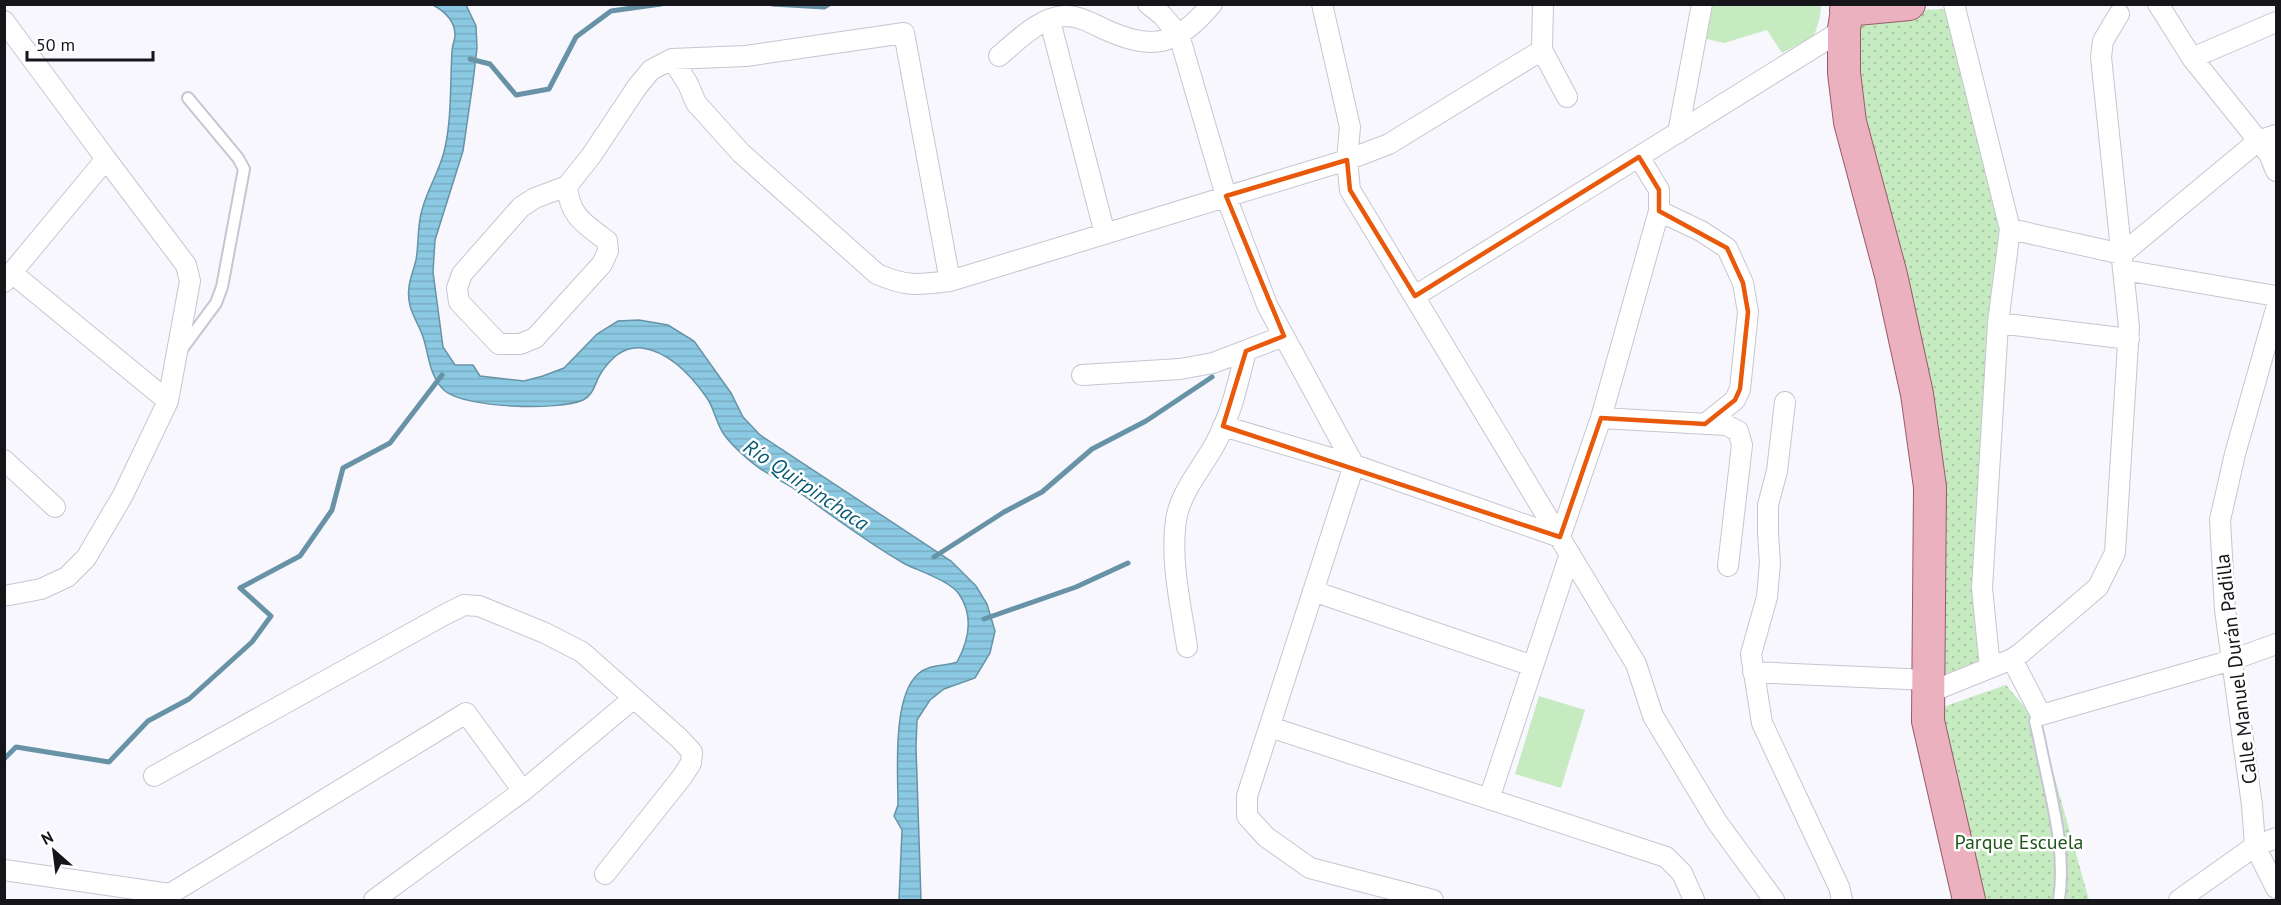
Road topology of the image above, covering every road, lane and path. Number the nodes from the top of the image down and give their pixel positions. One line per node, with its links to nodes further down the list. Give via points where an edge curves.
1 (8, 4): 12 (street)
2 (1148, 4): 15 (street)
3 (1212, 4): 15 (street)
4 (1322, 4): 27 (street, via 1350,127)
5 (1543, 4): 16 (street)
6 (1702, 4): 22 (street)
7 (1909, 4): 11 (main road)
8 (1954, 4): 32 (street)
9 (2158, 4): 19 (street)
10 (2117, 8): 34 (street, via 2103,41 2101,57)
11 (1846, 15): 22 (street); 65 (main road, via 1844,73 1850,122 1891,275 1917,394 1930,487)
12 (4, 19): 26 (street)
13 (1050, 21): 15 (street, via 1064,16 1083,19 1121,37 1147,43 1172,40); 17 (street, via 1038,25); 33 (street)
14 (2277, 22): 19 (street)
15 (1179, 35): 30 (street)
16 (1542, 50): 20 (street); 27 (street, via 1389,144)
17 (999, 56)
18 (672, 58): 29 (street, via 651,70 637,87); 36 (street, via 696,103 741,153 877,274 916,285); 36 (street, via 746,56 904,33)
19 (2192, 58): 24 (street)
20 (1567, 97)
21 (188, 98): 44 (lane, via 244,169 222,287 216,303)
22 (1678, 133): 25 (street)
23 (2277, 135): 24 (street)
24 (2258, 141): 28 (street); 34 (street)
25 (1639, 157): 31 (street, via 1659,190); 37 (street)
26 (106, 159): 35 (street); 44 (street, via 186,265 190,281)
27 (1347, 160): 30 (street); 37 (street, via 1350,190)
28 (2277, 171)
29 (567, 186): 29 (street, via 522,207 462,274 457,288 459,302 499,344 520,344 535,338 602,264 608,251 607,241 568,204)
30 (1226, 196): 33 (street); 41 (street, via 1267,305)
31 (1659, 211): 48 (street); 49 (street, via 1727,248 1743,283 1748,312 1740,389 1735,400)
32 (2010, 229): 34 (street); 40 (street)
33 (1105, 234): 36 (street)
34 (2123, 262): 38 (street); 42 (street)
35 (8, 278): 46 (street)
36 (950, 281)
37 (1415, 296): 54 (street)
38 (2277, 296)
39 (2277, 309): 61 (street, Calle Manuel Durán Padilla, via 2220,520)
40 (1998, 323): 42 (street); 63 (street, via 1982,588)
41 (1284, 336): 43 (street); 52 (street)
42 (2129, 339): 60 (street, via 2115,553 2098,587)
43 (1246, 351): 45 (street, via 1180,369); 50 (street, via 1232,408)
44 (176, 357): 46 (street)
45 (1082, 375)
46 (168, 401): 57 (street, via 123,495 86,558 67,577 41,589)
47 (1785, 402): 64 (street, via 1777,471 1768,505 1767,597 1750,654)
48 (1601, 418): 49 (street); 54 (street)
49 (1705, 424): 55 (street, via 1726,425 1738,431 1742,445)
50 (1223, 426): 52 (street); 59 (street, via 1176,517 1174,549)
51 (4, 459): 53 (street)
52 (1354, 465): 54 (street); 56 (street)
53 (55, 507)
54 (1565, 545): 62 (street); 81 (street, via 1636,664 1653,716 1717,822)
55 (1728, 566)
56 (1313, 591): 62 (street); 68 (street)
57 (4, 596)
58 (2277, 644): 61 (street)
59 (1187, 647)
60 (2012, 659): 63 (street); 67 (street)
61 (2232, 660): 67 (street); 73 (street, Calle Manuel Durán Padilla)
62 (1533, 666): 71 (street)
63 (1990, 668): 65 (street)
64 (1753, 672): 65 (street); 82 (street, via 1762,723)
65 (1928, 686): 83 (main road, via 1928,721)
66 (634, 698): 69 (street, via 582,652 480,606 464,605); 70 (street); 75 (street, via 692,752 691,763)
67 (2041, 715): 84 (lane, via 2035,728 2060,845)
68 (1270, 727): 71 (street); 79 (street, via 1247,796 1247,816 1266,837 1310,868)
69 (154, 776)
70 (523, 791): 77 (street, via 466,714); 78 (street)
71 (1489, 799): 80 (street, via 1666,857 1682,873)
72 (2277, 838): 73 (street)
73 (2254, 846): 76 (street, Calle Manuel Durán Padilla); 85 (street)
74 (4, 870): 77 (street)
75 (605, 874)
76 (2277, 888)
77 (171, 897)
78 (374, 900)
79 (1433, 900)
80 (1694, 900)
81 (1774, 900)
82 (1842, 900)
83 (1969, 900)
84 (2059, 900)
85 (2179, 900)

